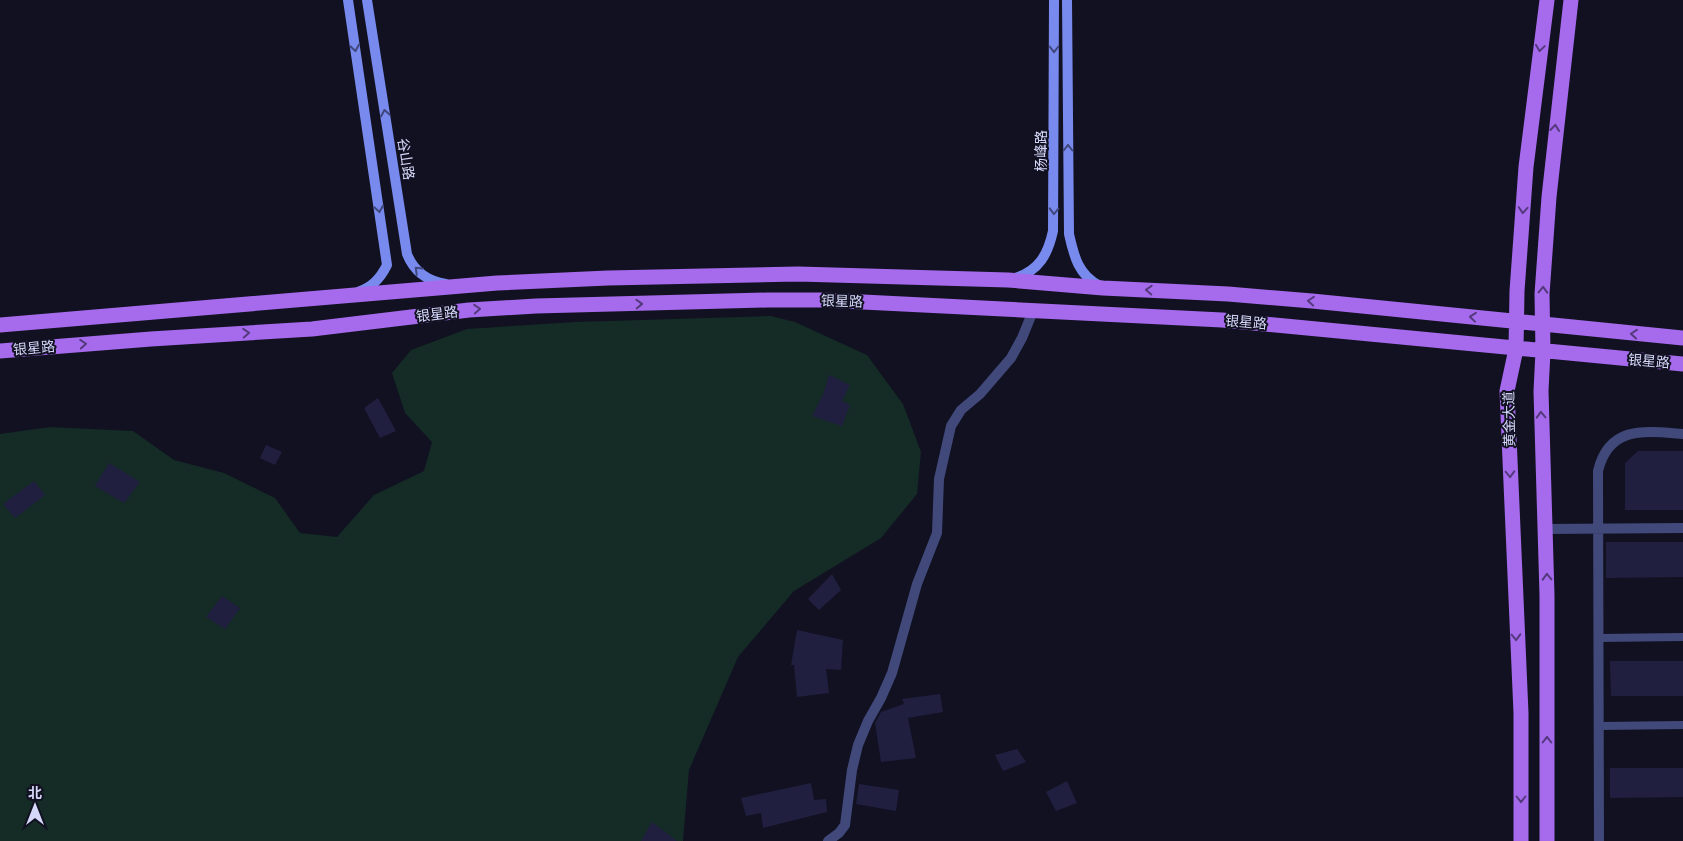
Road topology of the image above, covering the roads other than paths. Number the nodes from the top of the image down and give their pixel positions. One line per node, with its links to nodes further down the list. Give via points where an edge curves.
1 (348, 0): 10 (main road, one-way to 10, via 387,266 375,283)
2 (367, 0): 8 (main road, 谷山路, one-way to 2, via 425,278 410,263 407,254)
3 (1054, 0): 7 (main road, 杨峰路, one-way to 7, via 1053,231 1048,250 1038,266 1029,273)
4 (1067, 0): 9 (main road, 杨峰路, one-way to 4, via 1084,275 1078,266 1069,234)
5 (1546, 0): 12 (main road, 黄金大道, one-way to 12, via 1526,167)
6 (1571, 0): 14 (main road, one-way to 6, via 1549,197)
7 (1008, 280): 8 (main road, 银星路, via 798,274 608,278); 9 (main road, 银星路)
8 (462, 286): 10 (main road, 银星路)
9 (1103, 288): 12 (main road, 银星路, one-way to 9, via 1293,299)
10 (346, 296): 13 (main road, 银星路)
11 (1033, 311): 16 (main road, 银星路, via 1222,320); 17 (main road, 银星路, one-way to 11, via 312,329 469,310 536,306 823,300); 28 (street, via 1011,358 980,394 961,410 951,426 939,479 937,533 917,584 892,673 858,746 845,825)
12 (1517, 322): 14 (main road, 银星路); 16 (main road, 黄金大道)
13 (0, 325)
14 (1542, 325): 15 (main road, 银星路, one-way to 14); 18 (main road)
15 (1683, 338)
16 (1516, 349): 18 (main road, 银星路); 29 (main road, 黄金大道, one-way to 29, via 1507,391 1521,713)
17 (0, 351)
18 (1543, 351): 19 (main road, 银星路); 23 (main road, one-way to 18)
19 (1683, 364)
20 (1683, 434): 21 (street, via 1633,432 1610,446 1601,458 1598,471)
21 (1598, 528): 22 (street); 23 (street); 25 (street)
22 (1683, 528)
23 (1545, 529): 30 (main road, one-way to 23)
24 (1683, 637): 25 (lane)
25 (1598, 638): 27 (street)
26 (1683, 725): 27 (lane)
27 (1599, 726): 31 (street)
28 (828, 841)
29 (1521, 841)
30 (1547, 841)
31 (1599, 841)

